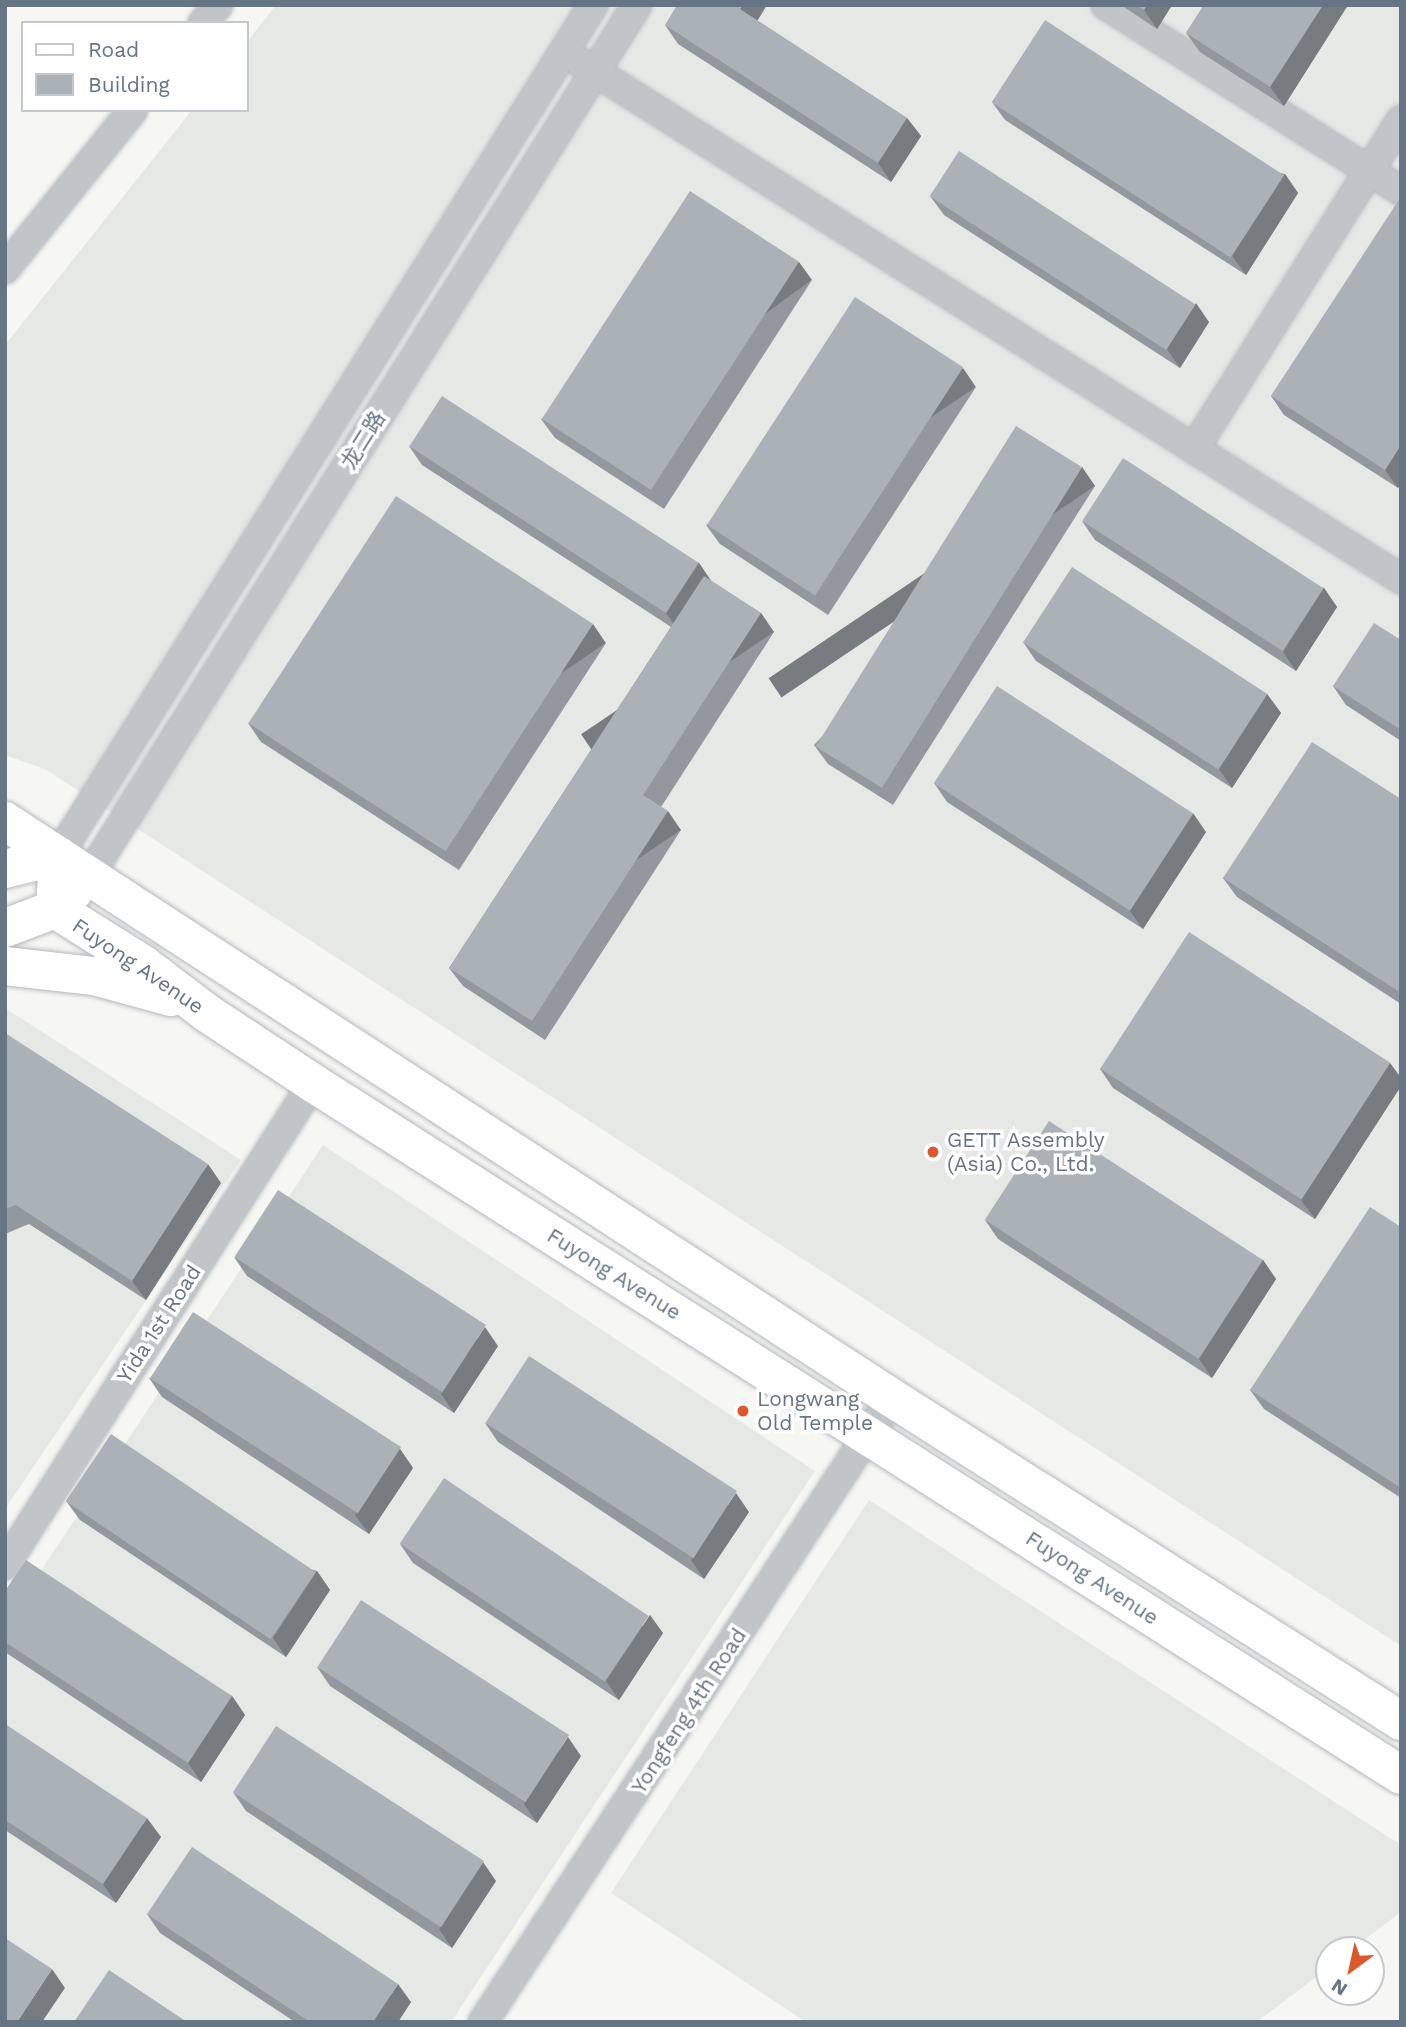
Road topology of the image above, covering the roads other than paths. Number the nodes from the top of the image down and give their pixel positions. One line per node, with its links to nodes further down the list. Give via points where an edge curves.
1 (218, 5): 5 (street)
2 (593, 5): 6 (street, 龙二路)
3 (637, 5): 7 (street, 龙二路)
4 (1106, 5): 10 (street)
5 (206, 21)
6 (564, 52): 7 (street); 16 (street, 龙二路)
7 (595, 72): 13 (street); 16 (street, 龙二路)
8 (131, 112): 12 (street)
9 (1401, 120): 10 (street)
10 (1369, 171): 11 (street); 13 (street)
11 (1401, 191)
12 (5, 270)
13 (1194, 449): 14 (street)
14 (1401, 579)
15 (5, 821): 16 (main road)
16 (74, 866): 17 (main road); 18 (main road, Fuyong Avenue); 23 (main road, Fuyong Avenue)
17 (5, 869)
18 (54, 909): 19 (main road); 21 (main road, Fuyong Avenue, via 144,965)
19 (5, 928)
20 (5, 966): 21 (main road, via 117,981)
21 (207, 1013): 22 (main road, Fuyong Avenue)
22 (313, 1083): 24 (main road, Fuyong Avenue); 25 (street, Yida 1st Road)
23 (892, 1398): 24 (street, Yongfeng 4th Road); 26 (main road, Fuyong Avenue)
24 (868, 1435): 27 (main road, Fuyong Avenue); 28 (street, Yongfeng 4th Road)
25 (5, 1565)
26 (1401, 1721)
27 (1401, 1775)
28 (483, 2022)

